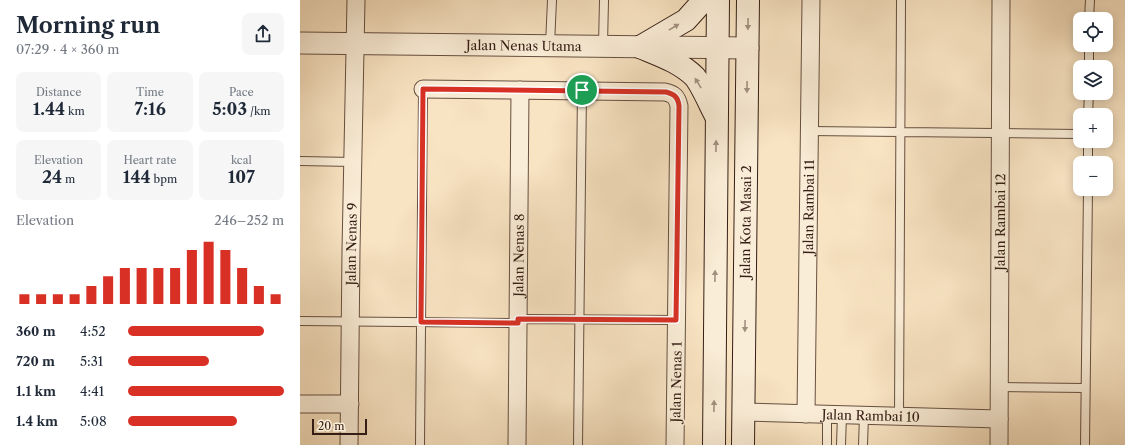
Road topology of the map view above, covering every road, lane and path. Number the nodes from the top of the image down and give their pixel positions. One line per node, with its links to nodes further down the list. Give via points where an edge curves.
1 (356, 0): 13 (street, Jalan Nenas 9)
2 (552, 0): 14 (lane)
3 (604, 0): 15 (lane)
4 (704, 0): 16 (main road, one-way to 4, via 686,20)
5 (718, 0): 17 (main road)
6 (748, 0): 18 (main road, Jalan Kota Masai 2, one-way to 18)
7 (810, 0): 23 (street, Jalan Rambai 11)
8 (901, 0): 24 (lane)
9 (1001, 0): 25 (street, Jalan Rambai 12)
10 (1090, 0): 11 (lane)
11 (1089, 12)
12 (300, 43): 13 (street, Jalan Nenas Utama)
13 (356, 44): 14 (street, Jalan Nenas Utama); 28 (street, Jalan Nenas 9)
14 (550, 46): 15 (street, Jalan Nenas Utama)
15 (603, 46): 16 (street, Jalan Nenas Utama)
16 (640, 47): 17 (street, Jalan Nenas Utama); 22 (main road, one-way to 16, via 696,78 672,60)
17 (717, 48): 18 (street, Jalan Nenas Utama); 22 (main road)
18 (748, 48): 40 (main road, Jalan Kota Masai 2, one-way to 40)
19 (423, 89): 20 (street); 35 (lane)
20 (520, 90): 21 (street); 33 (street, Jalan Nenas 8)
21 (582, 90): 30 (lane); 31 (street, Jalan Nenas 1, via 671,93 678,100)
22 (717, 117): 51 (main road, one-way to 22)
23 (809, 131): 24 (lane); 41 (street, Jalan Rambai 11)
24 (901, 132): 25 (lane); 44 (lane)
25 (1000, 132): 26 (lane); 36 (street, Jalan Rambai 12)
26 (1073, 134)
27 (300, 161): 28 (lane)
28 (353, 162): 34 (street, Jalan Nenas 9)
29 (1088, 196): 37 (lane)
30 (580, 319): 31 (lane); 33 (lane); 49 (lane)
31 (676, 320): 50 (street, Jalan Nenas 1)
32 (300, 321): 34 (lane)
33 (518, 321): 35 (lane); 48 (street, Jalan Nenas 8)
34 (351, 322): 35 (lane); 39 (street, Jalan Nenas 9)
35 (421, 322): 47 (lane)
36 (999, 387): 37 (lane); 45 (street, Jalan Rambai 12)
37 (1085, 388): 57 (lane)
38 (300, 404): 39 (street)
39 (350, 404): 46 (street, Jalan Nenas 9)
40 (744, 412): 41 (street, Jalan Rambai 10); 52 (main road, Jalan Kota Masai 2)
41 (806, 414): 42 (street, Jalan Rambai 10)
42 (835, 415): 43 (street, Jalan Rambai 10); 53 (lane); 54 (lane)
43 (864, 416): 44 (street, Jalan Rambai 10); 55 (lane)
44 (899, 417): 45 (street, Jalan Rambai 10)
45 (999, 419): 56 (street, Jalan Rambai 12)
46 (350, 445)
47 (420, 445)
48 (517, 445)
49 (578, 445)
50 (675, 445)
51 (714, 445)
52 (744, 445)
53 (827, 445)
54 (841, 445)
55 (863, 445)
56 (999, 445)
57 (1085, 445)

